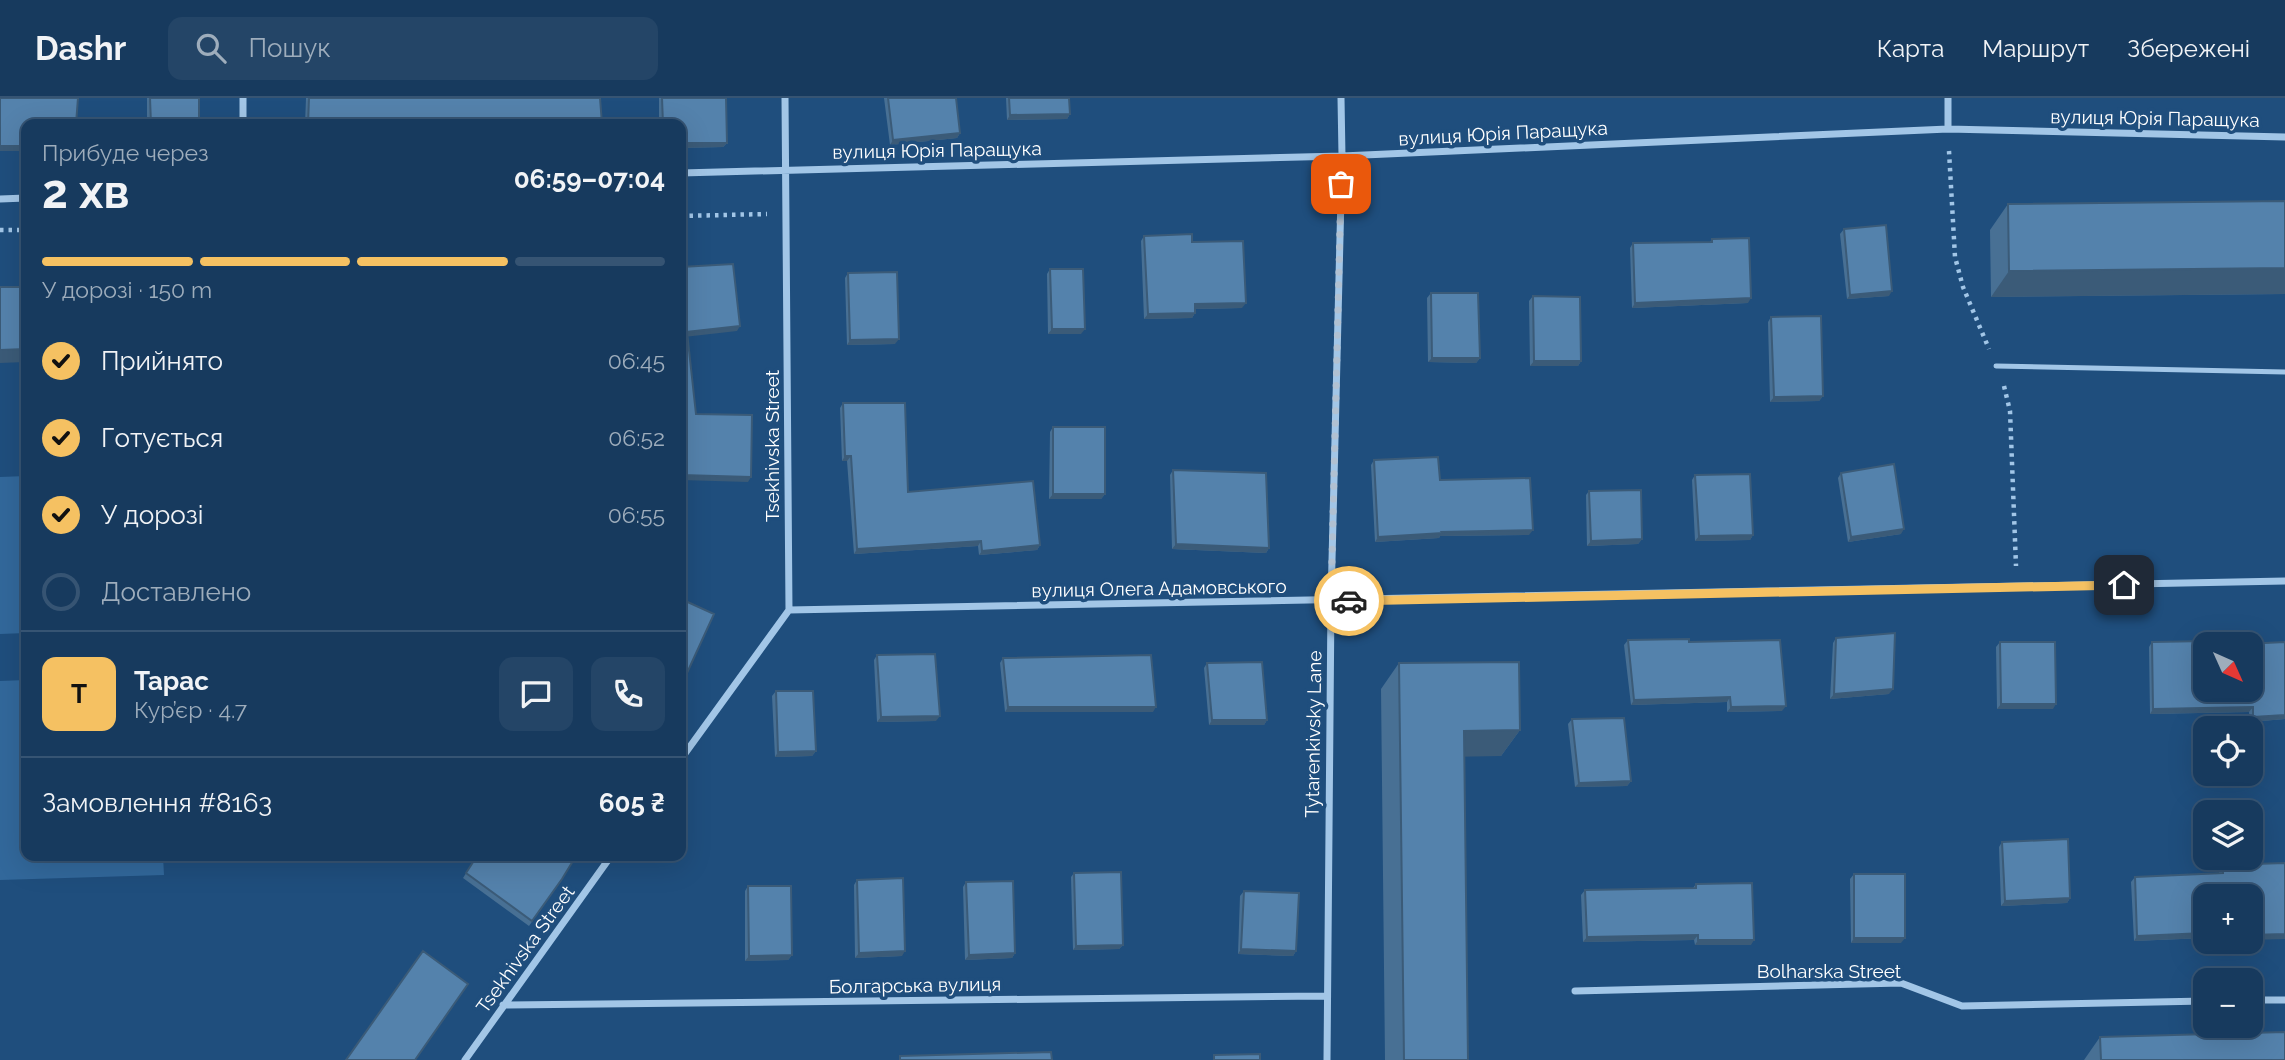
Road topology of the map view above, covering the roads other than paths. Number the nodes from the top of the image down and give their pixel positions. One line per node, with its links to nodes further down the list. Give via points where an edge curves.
1 (243, 98): 5 (street)
2 (785, 98): 9 (street, Tsekhivska Street)
3 (1341, 98): 8 (street, Tytarenkivsky Lane)
4 (1948, 98): 6 (street)
5 (243, 119)
6 (1948, 129): 7 (street, вулиця Юрія Паращука); 8 (street, вулиця Юрія Паращука)
7 (2285, 137)
8 (1342, 156): 9 (street, вулиця Юрія Паращука); 16 (street, Tytarenkivsky Lane)
9 (785, 169): 10 (street, вулиця Юрія Паращука); 17 (street, Tsekhivska Street)
10 (686, 173)
11 (21, 198): 12 (street)
12 (0, 199)
13 (1996, 366): 14 (lane)
14 (2285, 372)
15 (2285, 582): 16 (street, вулиця Олега Адамовського)
16 (1331, 601): 17 (street, вулиця Олега Адамовського); 21 (street, Tytarenkivsky Lane)
17 (789, 610): 18 (street)
18 (686, 753)
19 (607, 861): 25 (street, Tsekhivska Street)
20 (1575, 990): 24 (street, Bolharska Street, via 1901,983 1962,1006)
21 (1326, 996): 25 (street, Болгарська вулиця); 27 (street, Tytarenkivsky Lane)
22 (2263, 1000): 23 (street)
23 (2285, 1000)
24 (2193, 1001)
25 (503, 1005): 26 (street, Tsekhivska Street)
26 (465, 1060)
27 (1326, 1060)

